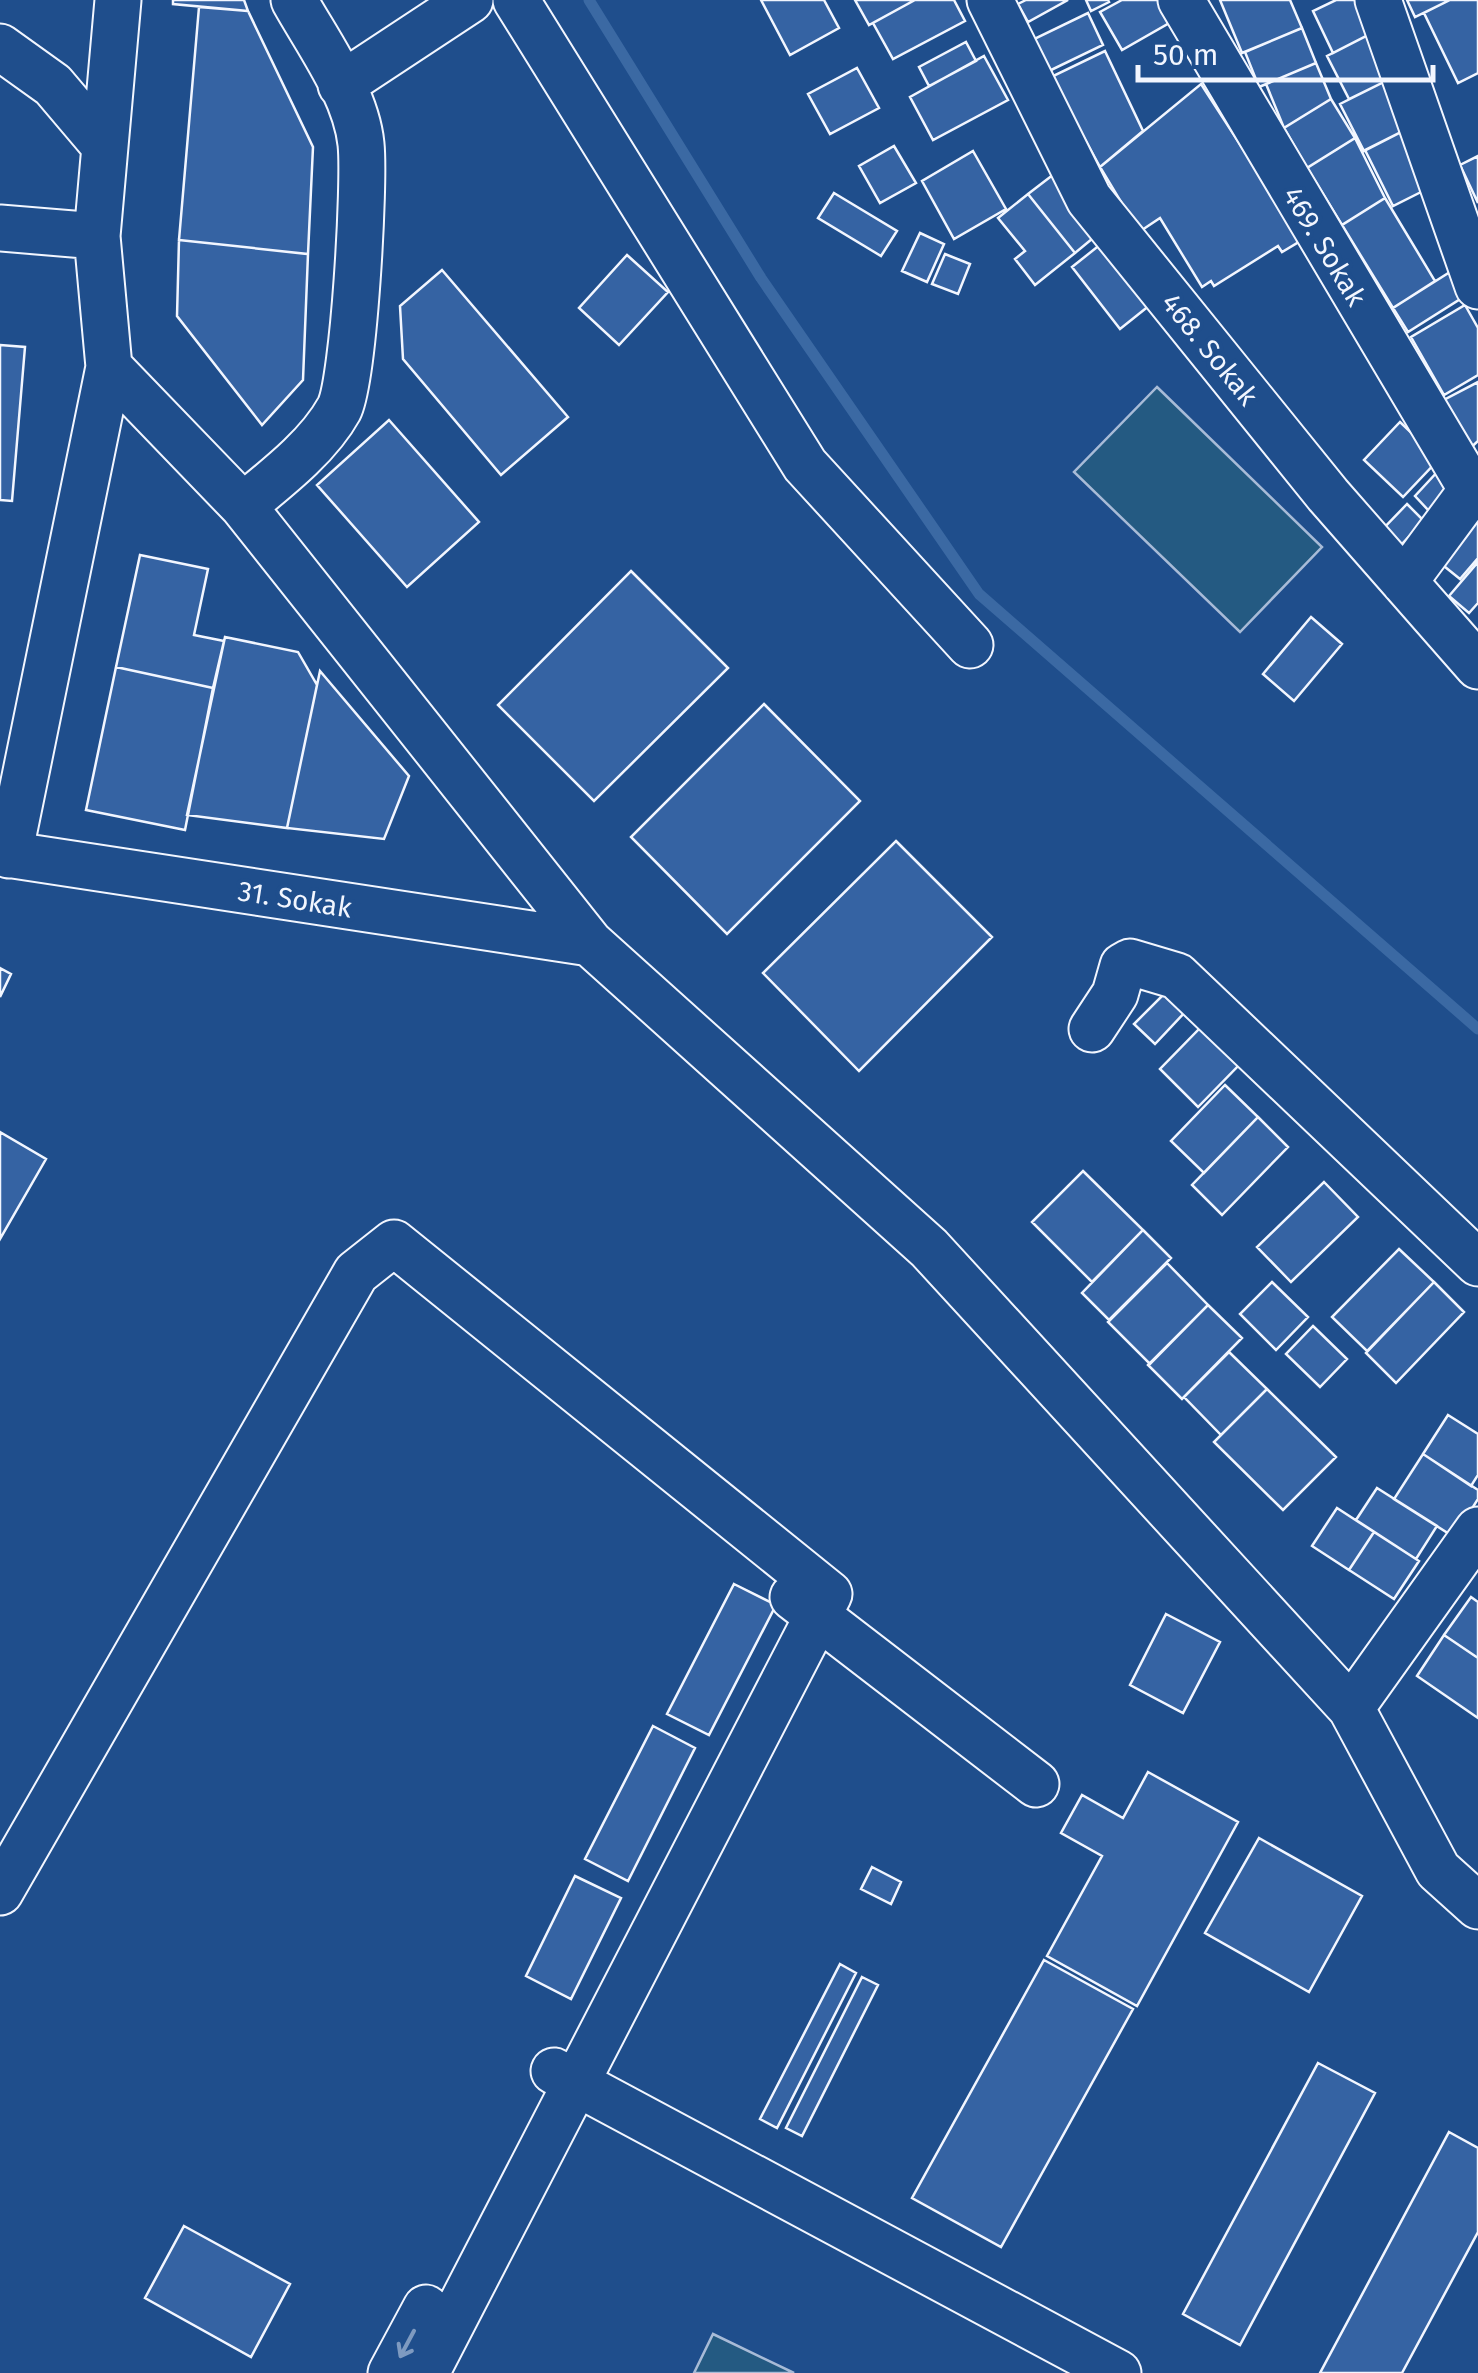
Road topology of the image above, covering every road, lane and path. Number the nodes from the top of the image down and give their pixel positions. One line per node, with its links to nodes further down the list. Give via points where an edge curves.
1 (118, 0): 10 (street)
2 (294, 0): 9 (street)
3 (470, 0): 9 (street)
4 (516, 0): 18 (street, via 806,465)
5 (990, 0): 17 (street, 468. Sokak, via 1089,199)
6 (1180, 0): 15 (street, 469. Sokak)
7 (1378, 0): 13 (street)
8 (0, 47): 10 (street, via 53,85)
9 (341, 86): 16 (street, via 362,142 353,332 340,408 286,471)
10 (103, 144): 12 (street)
11 (0, 228): 12 (street)
12 (97, 236): 14 (street)
13 (1478, 286)
14 (109, 366): 16 (street); 20 (street)
15 (1475, 486): 17 (street)
16 (243, 506): 21 (street)
17 (1404, 582): 19 (street, 468. Sokak)
18 (970, 645)
19 (1478, 666)
20 (5, 854): 21 (street, 31. Sokak)
21 (590, 944): 26 (street, via 930,1248)
22 (1092, 1029): 23 (street, via 1123,966 1130,962 1177,976)
23 (1478, 1262)
24 (1478, 1530): 26 (street)
25 (809, 1598): 27 (street); 28 (street, via 394,1244 356,1274); 30 (street, via 403,1280 375,1286); 31 (street)
26 (1351, 1708): 29 (street, via 1438,1870)
27 (1036, 1784)
28 (0, 1892)
29 (1478, 1906)
30 (0, 1925)
31 (564, 2077): 32 (street, one-way to 32); 33 (street); 34 (street)
32 (391, 2373)
33 (426, 2373)
34 (1118, 2373)

